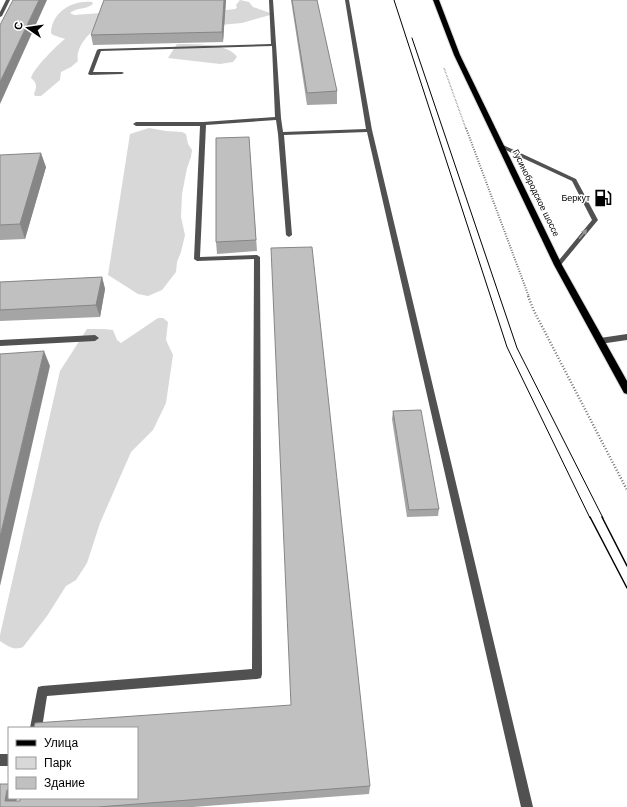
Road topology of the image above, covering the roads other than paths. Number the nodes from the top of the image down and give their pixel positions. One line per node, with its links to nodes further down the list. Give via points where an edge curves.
1 (8, 0): 5 (lane)
2 (271, 0): 6 (lane)
3 (347, 0): 11 (lane)
4 (436, 0): 13 (main road, Гусинобродское шоссе, via 457,54)
5 (0, 16)
6 (274, 46): 7 (lane, via 99,50 90,74); 8 (lane)
7 (122, 73)
8 (278, 118): 10 (lane); 12 (lane)
9 (136, 124): 10 (lane)
10 (203, 124): 21 (lane, via 197,259 257,257 257,674 42,691)
11 (369, 130): 12 (lane); 22 (lane)
12 (281, 134): 14 (lane)
13 (501, 146): 15 (main road, Гусинобродское шоссе); 15 (lane, one-way to 13, via 596,220 574,180)
14 (289, 235)
15 (558, 265): 18 (main road, Гусинобродское шоссе)
16 (95, 338): 19 (lane)
17 (627, 338): 18 (lane)
18 (600, 342): 20 (main road, Гусинобродское шоссе)
19 (0, 343)
20 (627, 390)
21 (36, 727)
22 (527, 807)

